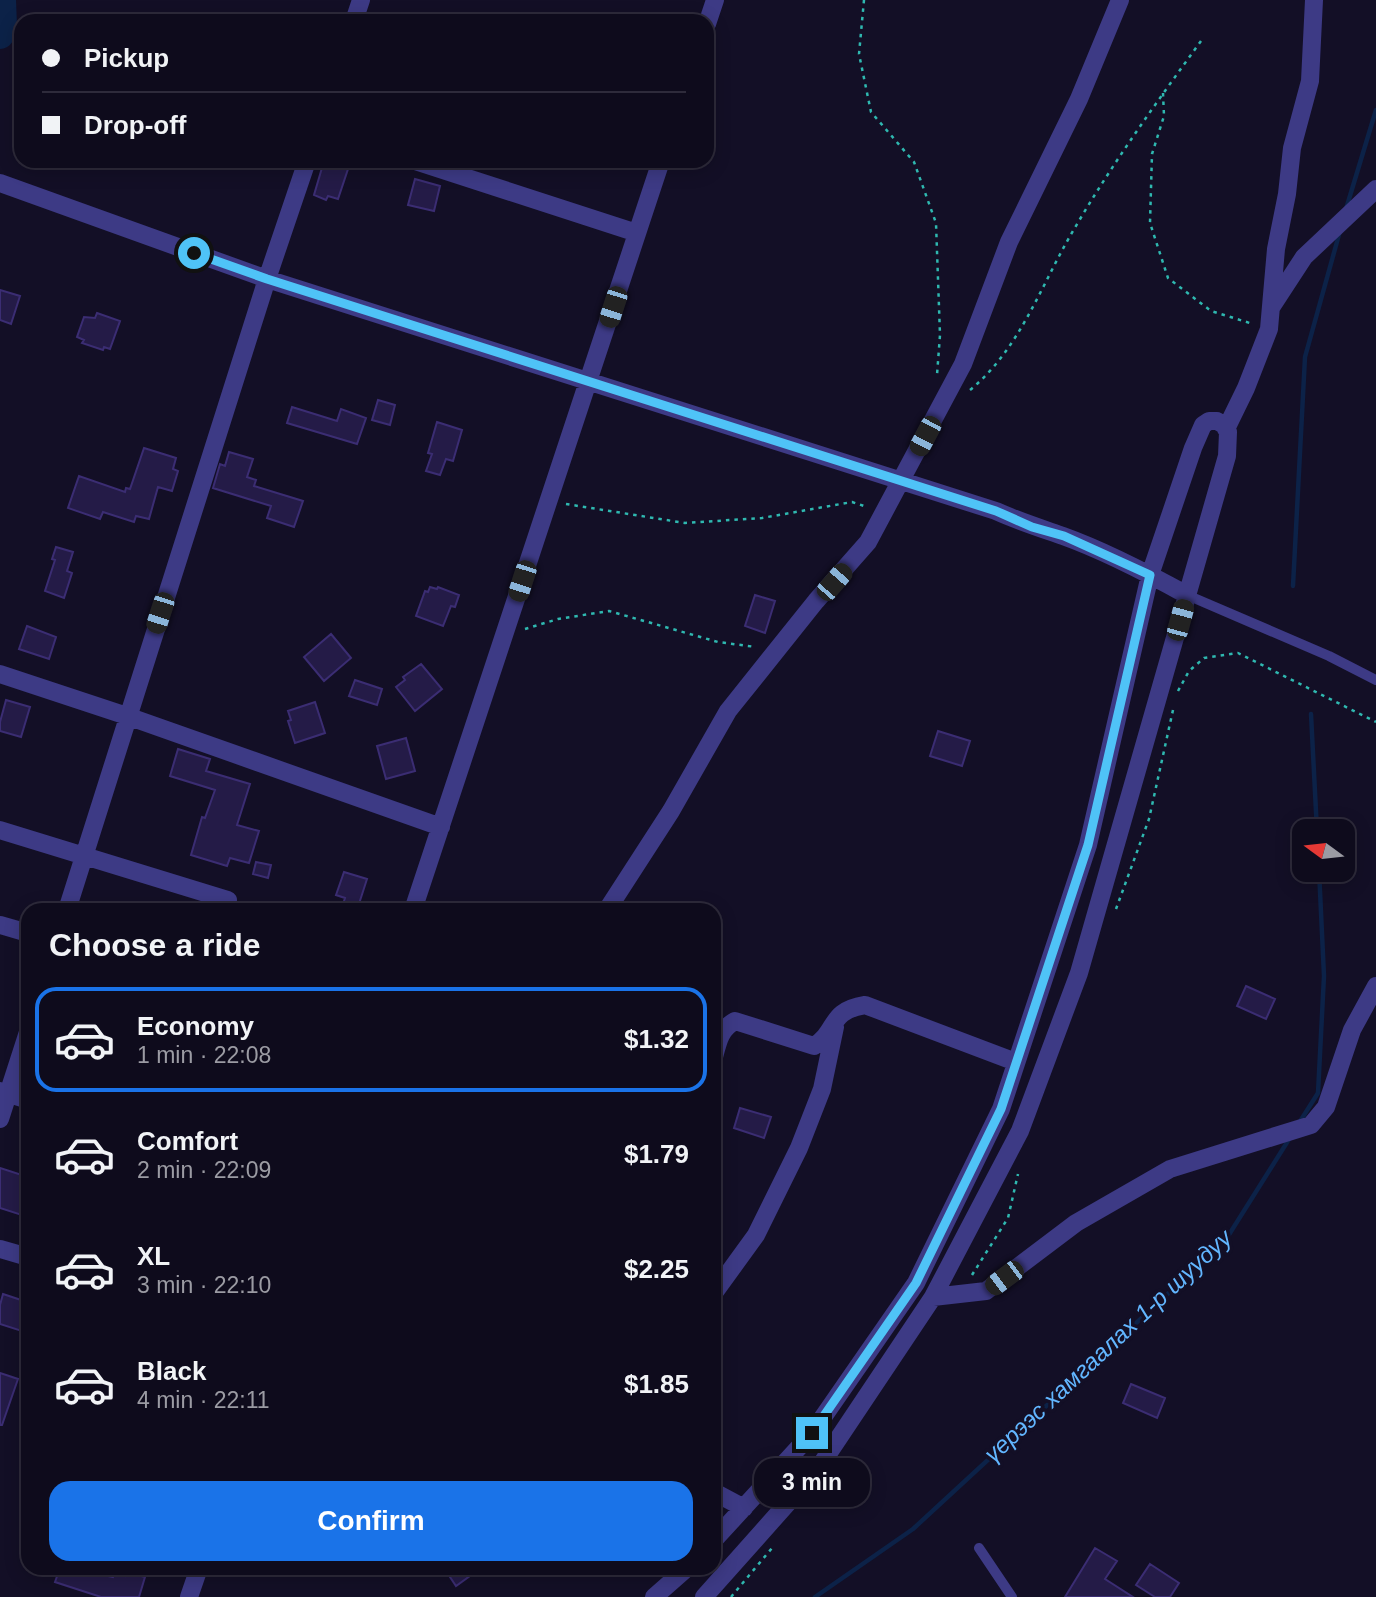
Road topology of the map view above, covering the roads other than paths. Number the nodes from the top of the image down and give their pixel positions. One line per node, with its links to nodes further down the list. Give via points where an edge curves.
1 (1120, 0): 13 (street, via 1079,99 1009,242 963,364)
2 (1314, 0): 10 (street, via 1310,81 1292,148)
3 (305, 168): 9 (street)
4 (437, 168): 8 (street)
5 (659, 168): 8 (street)
6 (0, 183): 9 (street)
7 (1376, 190): 10 (street, via 1304,257)
8 (637, 233): 11 (street)
9 (267, 279): 11 (street); 18 (street)
10 (1270, 309): 12 (street, via 1269,329)
11 (589, 382): 13 (street); 19 (street)
12 (1226, 429): 14 (street, via 1217,421 1203,425); 15 (street, via 1227,456)
13 (900, 480): 14 (street, via 1064,536); 25 (street, via 868,542 728,712)
14 (1150, 575): 15 (street); 32 (street, via 1088,845)
15 (1187, 595): 17 (lane); 39 (street, via 1079,973 1020,1131)
16 (0, 674): 18 (street)
17 (1376, 680)
18 (127, 716): 19 (street); 21 (street)
19 (441, 827): 24 (street)
20 (0, 830): 21 (street)
21 (85, 856): 22 (street); 23 (street)
22 (228, 900)
23 (69, 903)
24 (415, 903)
25 (612, 903)
26 (0, 925): 27 (street)
27 (21, 931)
28 (1376, 986): 39 (street, via 1352,1030 1326,1107 1311,1125 1170,1169 1076,1223 986,1292)
29 (837, 1017): 30 (street, via 825,1039 814,1046 735,1021); 32 (street, via 849,1007 865,1005); 38 (street, via 822,1089 799,1148 755,1236)
30 (721, 1033)
31 (21, 1050): 33 (street)
32 (1016, 1062): 41 (street, via 1001,1109 916,1283 812,1433)
33 (4, 1093): 34 (street); 35 (street)
34 (21, 1098)
35 (0, 1119)
36 (0, 1249): 37 (street)
37 (21, 1255)
38 (721, 1283)
39 (933, 1297): 48 (street, via 818,1469)
40 (721, 1496): 41 (street)
41 (744, 1508): 42 (street)
42 (721, 1533)
43 (979, 1548): 49 (lane)
44 (196, 1575): 46 (street)
45 (679, 1575): 47 (street)
46 (189, 1597)
47 (654, 1597)
48 (704, 1597)
49 (1012, 1597)

